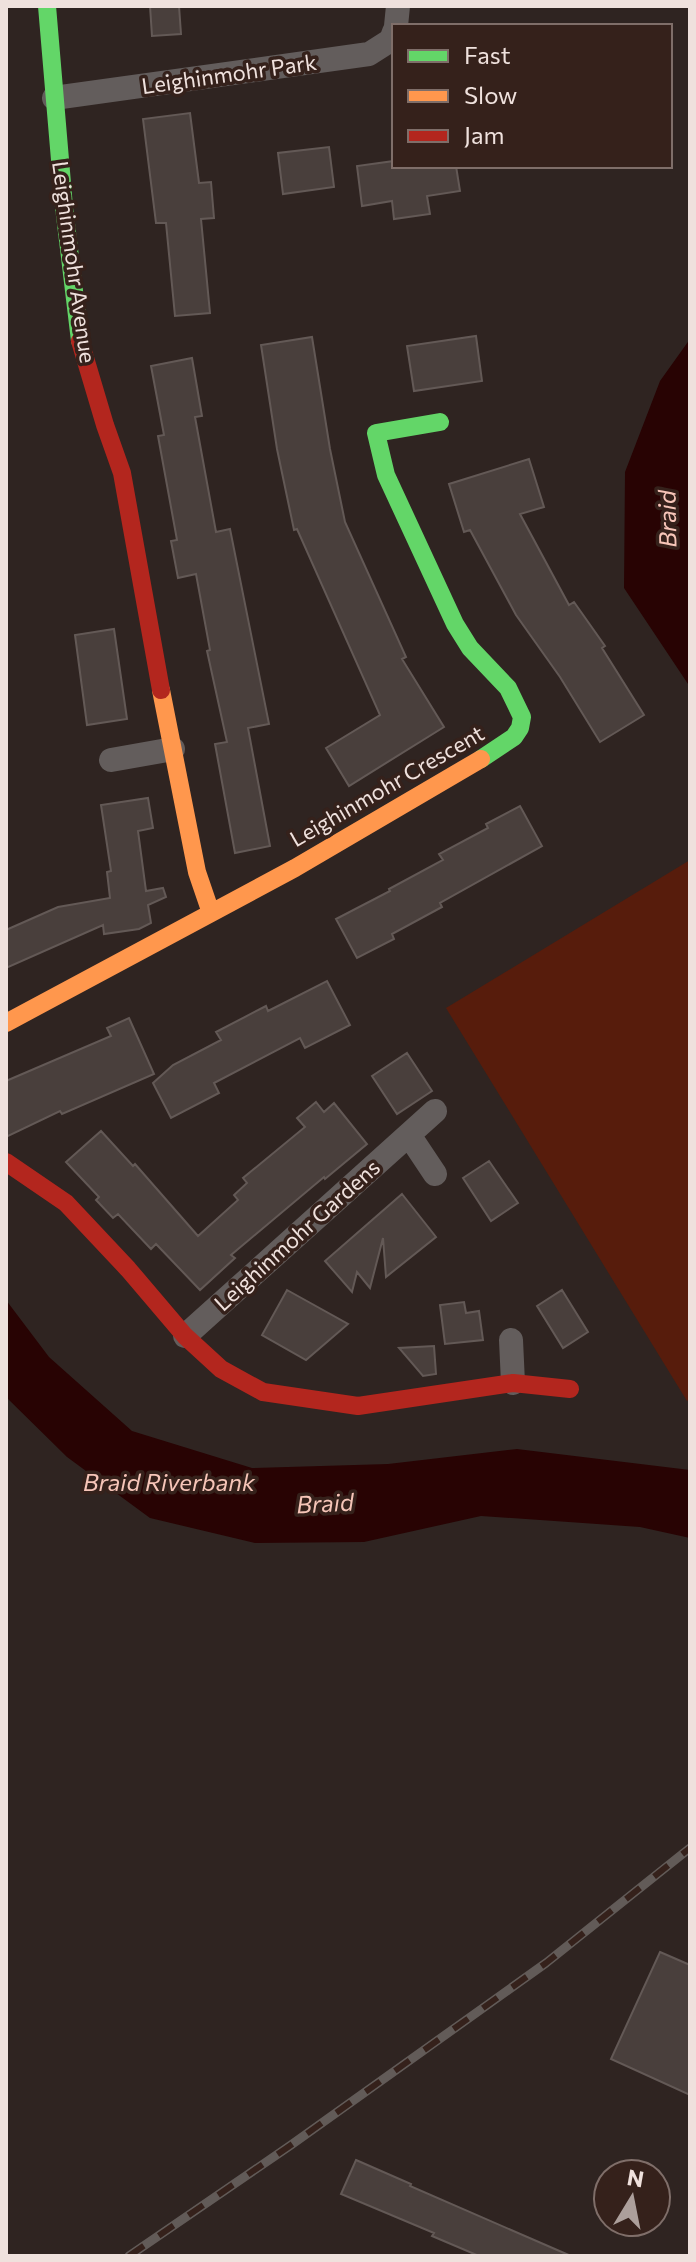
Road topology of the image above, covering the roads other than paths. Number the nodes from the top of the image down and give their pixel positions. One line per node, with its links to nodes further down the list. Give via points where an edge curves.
1 (47, 6): 3 (street, Leighinmohr Avenue)
2 (392, 37): 3 (street, Leighinmohr Park, via 369,54)
3 (54, 98): 5 (street, Leighinmohr Avenue, via 81,346 122,473)
4 (440, 422): 7 (street, Leighinmohr Crescent, via 376,433 386,475 455,624 508,688 522,717 520,728 495,751)
5 (173, 749): 6 (street); 7 (street, Leighinmohr Avenue, via 197,872)
6 (111, 760)
7 (211, 913): 8 (street, Leighinmohr Crescent)
8 (6, 1023)
9 (435, 1111): 10 (street, Leighinmohr Gardens)
10 (409, 1135): 12 (street); 13 (street, Leighinmohr Gardens)
11 (6, 1162): 13 (street, via 66,1203)
12 (435, 1174)
13 (185, 1336): 15 (street, via 221,1369 263,1392 358,1406)
14 (511, 1340): 15 (street)
15 (513, 1383): 16 (street)
16 (570, 1389)

